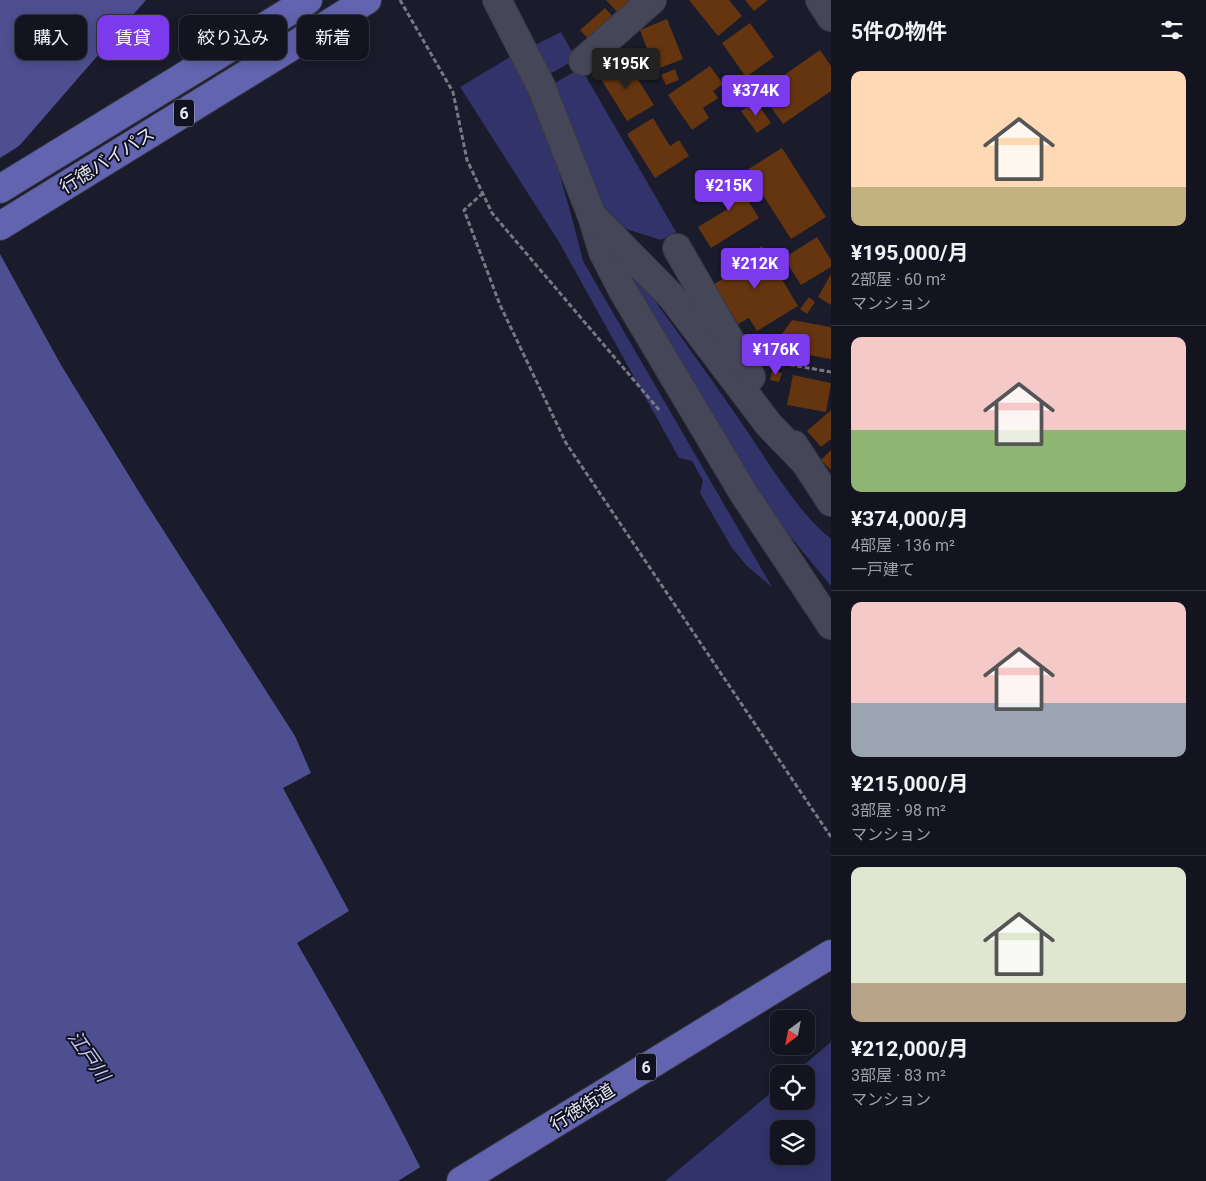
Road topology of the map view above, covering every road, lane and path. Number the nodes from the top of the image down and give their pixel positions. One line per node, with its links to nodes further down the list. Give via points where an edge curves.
1 (308, 0): 9 (main road, 行徳バイパス / 6)
2 (367, 0): 12 (main road, 行徳バイパス / 6)
3 (400, 0): 10 (path, via 453,92 467,160)
4 (496, 0): 11 (street, via 541,86)
5 (652, 0): 8 (street)
6 (820, 0): 7 (street)
7 (831, 16)
8 (583, 61)
9 (0, 189)
10 (483, 193): 16 (path, via 492,213); 20 (path, via 464,210 500,305 566,443)
11 (592, 216): 17 (street, via 672,297 769,425); 19 (street, via 603,252 623,291 744,494)
12 (0, 226)
13 (677, 248): 14 (street)
14 (742, 361): 15 (path, via 762,360); 17 (street)
15 (831, 372)
16 (665, 416)
17 (803, 460): 18 (street)
18 (831, 502)
19 (831, 624)
20 (831, 836)
21 (831, 954): 22 (main road, 行徳街道 / 6)
22 (461, 1181)

